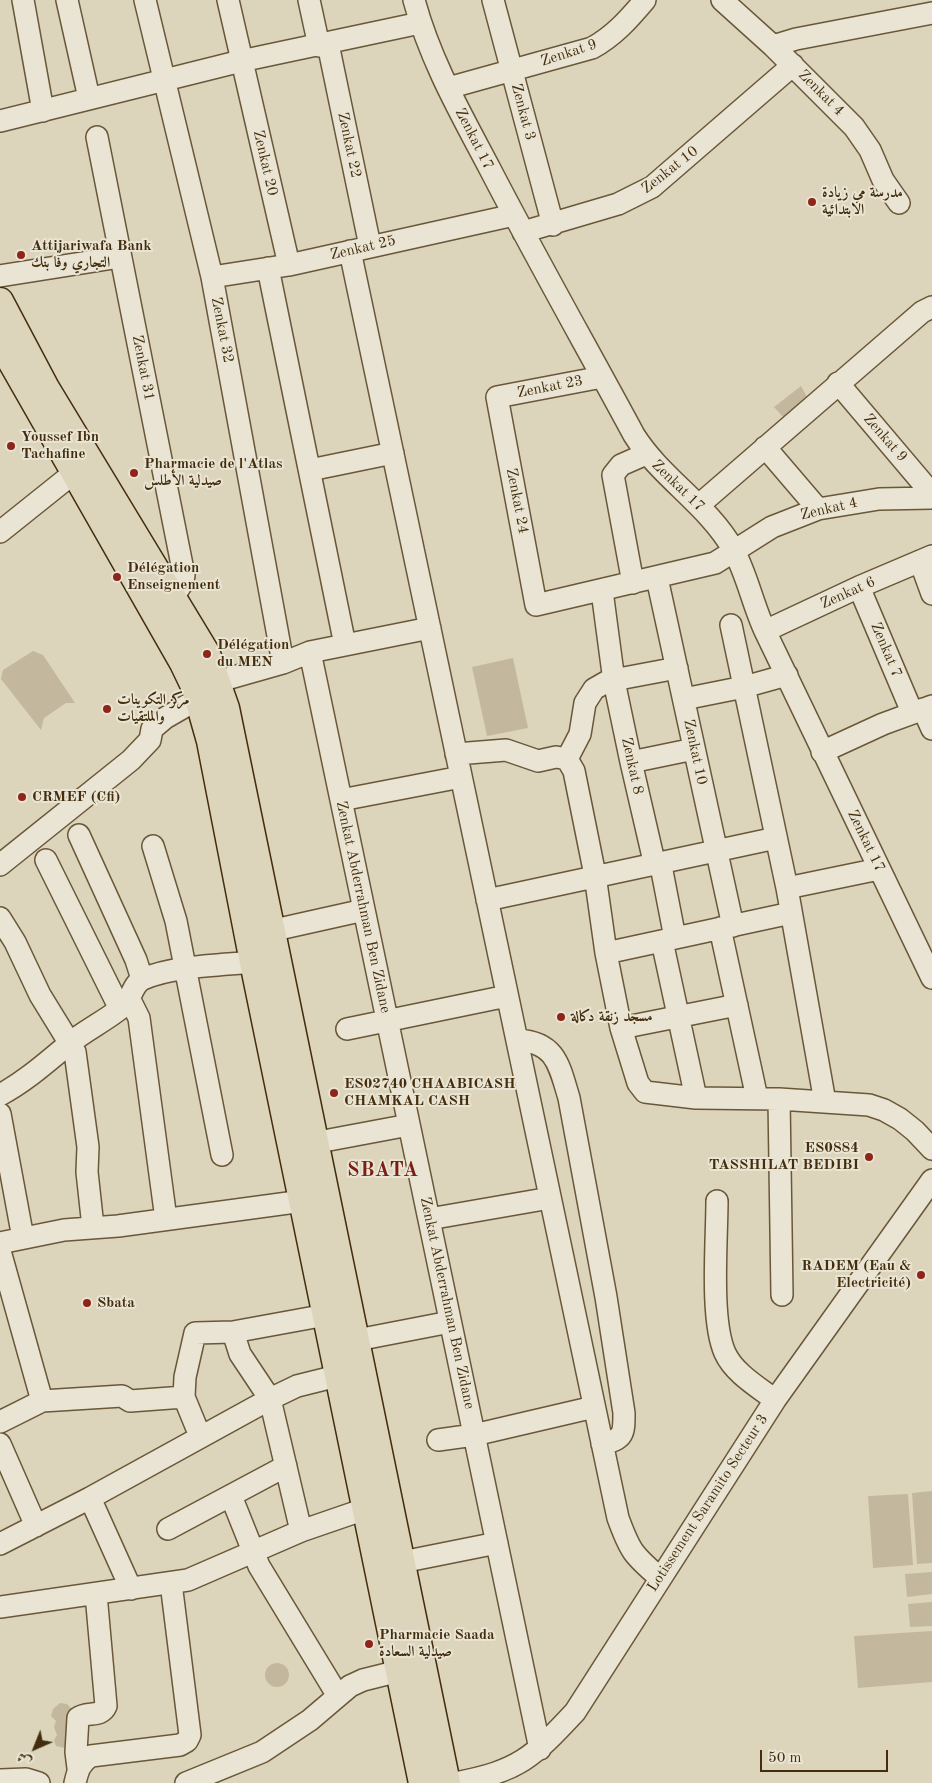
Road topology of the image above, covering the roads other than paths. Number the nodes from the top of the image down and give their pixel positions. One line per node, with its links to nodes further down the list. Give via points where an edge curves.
1 (23, 0): 20 (street)
2 (67, 0): 19 (street)
3 (146, 0): 17 (street, Zenkat 32)
4 (228, 0): 14 (street, Zenkat 20)
5 (309, 0): 12 (street, Zenkat 22)
6 (414, 0): 11 (street, Zenkat 17)
7 (493, 0): 16 (street, Zenkat 3)
8 (645, 0): 16 (street, Zenkat 9, via 606,41)
9 (728, 2): 13 (street, Zenkat 4)
10 (931, 11): 13 (street, via 796,38)
11 (420, 23): 12 (street); 18 (street, Zenkat 17)
12 (323, 45): 14 (street); 26 (street, Zenkat 22)
13 (773, 46): 15 (street, Zenkat 4)
14 (241, 61): 17 (street); 28 (street, Zenkat 20)
15 (792, 65): 23 (street, Zenkat 4, via 854,127); 25 (street, Zenkat 10, via 652,187 618,204)
16 (513, 71): 18 (street, Zenkat 9); 25 (street, Zenkat 3)
17 (164, 79): 19 (street); 31 (street, Zenkat 32)
18 (448, 88): 24 (street, Zenkat 17)
19 (89, 98): 20 (street)
20 (43, 111): 21 (street)
21 (0, 121)
22 (97, 137): 27 (street, Zenkat 31)
23 (898, 203)
24 (519, 224): 25 (street, Zenkat 10); 26 (street, Zenkat 25); 35 (street, Zenkat 17)
25 (553, 225)
26 (360, 249): 28 (street, Zenkat 25); 39 (street, Zenkat 22)
27 (120, 257): 30 (street); 55 (street, Zenkat 31, via 184,574)
28 (289, 265): 29 (street, Zenkat 25)
29 (268, 268): 31 (street, Zenkat 25); 41 (street)
30 (0, 276)
31 (212, 277): 62 (street, Zenkat 32)
32 (0, 301): 55 (main road, via 46,388)
33 (932, 308): 36 (street, via 922,312)
34 (0, 342): 42 (main road)
35 (602, 376): 37 (street, Zenkat 23); 40 (street, Zenkat 17)
36 (838, 383): 38 (street); 43 (street, Zenkat 9)
37 (497, 397): 56 (street, Zenkat 24)
38 (765, 447): 45 (street); 46 (street)
39 (393, 453): 41 (street); 58 (street, Zenkat 22)
40 (646, 454): 45 (street, Zenkat 17); 51 (street, via 621,465 613,475)
41 (310, 470): 60 (street)
42 (76, 472): 47 (street); 67 (main road, via 163,626)
43 (932, 494)
44 (932, 498): 46 (street, Zenkat 4, via 879,499)
45 (699, 505): 48 (street, Zenkat 17)
46 (818, 509): 48 (street, Zenkat 4, via 772,526)
47 (0, 532)
48 (733, 549): 50 (street, Zenkat 4, via 715,563); 59 (street, Zenkat 17)
49 (926, 559): 52 (street, Zenkat 6); 54 (street)
50 (657, 578): 51 (street, Zenkat 4); 63 (street, Zenkat 10)
51 (634, 583): 53 (street, Zenkat 4)
52 (859, 587): 59 (street, Zenkat 6); 69 (street, Zenkat 7)
53 (602, 591): 56 (street, Zenkat 4); 65 (street, Zenkat 8)
54 (932, 594)
55 (174, 596): 67 (main road, via 207,654)
56 (536, 605)
57 (731, 625): 66 (street)
58 (430, 628): 60 (street); 73 (street, Zenkat 22)
59 (765, 631): 64 (street, Zenkat 17)
60 (345, 645): 61 (street)
61 (310, 652): 62 (street); 77 (street, Zenkat Abderrahman Ben Zidane)
62 (282, 663): 67 (street)
63 (677, 668): 65 (street); 68 (street, Zenkat 10)
64 (787, 675): 66 (street); 72 (street, Zenkat 17)
65 (614, 681): 74 (street, via 600,684 590,694 580,734); 75 (street, Zenkat 8)
66 (744, 687): 68 (street); 79 (street)
67 (203, 689): 84 (street, via 152,729 146,747); 93 (main road, via 226,708); 96 (main road)
68 (684, 699): 71 (street, Zenkat 10)
69 (922, 709): 70 (street, Zenkat 7); 72 (street)
70 (932, 729)
71 (694, 749): 75 (street); 81 (street, Zenkat 10)
72 (822, 752): 85 (street, Zenkat 17)
73 (456, 754): 74 (street, via 506,750 538,762 556,757); 76 (street, Zenkat 22)
74 (567, 759): 86 (street, via 574,771)
75 (630, 762): 83 (street, Zenkat 8, via 652,857)
76 (461, 777): 77 (street); 88 (street, Zenkat 22)
77 (341, 800): 89 (street, Zenkat Abderrahman Ben Zidane)
78 (79, 835): 99 (street)
79 (776, 838): 81 (street); 87 (street)
80 (153, 846): 97 (street, via 176,921)
81 (717, 850): 83 (street); 92 (street, Zenkat 10)
82 (46, 860): 101 (street)
83 (657, 863): 86 (street); 94 (street, Zenkat 8, via 662,871)
84 (0, 865)
85 (879, 869): 87 (street); 98 (street, Zenkat 17)
86 (596, 876): 88 (street); 95 (street)
87 (787, 888): 90 (street)
88 (487, 900): 100 (street, Zenkat 22)
89 (364, 910): 93 (street); 104 (street, Zenkat Abderrahman Ben Zidane)
90 (791, 913): 92 (street); 113 (street)
91 (0, 918): 108 (street, via 40,995)
92 (726, 927): 94 (street); 102 (street, Zenkat 10)
93 (270, 931): 116 (main road)
94 (669, 939): 95 (street); 103 (street, Zenkat 8)
95 (606, 953): 105 (street)
96 (253, 962): 97 (street); 121 (main road)
97 (185, 970): 99 (street); 118 (street)
98 (932, 978)
99 (142, 979): 101 (street)
100 (507, 996): 104 (street); 107 (street, Zenkat 22)
101 (125, 1004): 108 (street); 123 (street, via 139,1018)
102 (737, 1005): 103 (street); 111 (street, Zenkat 10)
103 (679, 1017): 105 (street); 110 (street, Zenkat 8)
104 (387, 1020): 106 (street); 115 (street, Zenkat Abderrahman Ben Zidane)
105 (621, 1028): 110 (street, via 638,1083 645,1092)
106 (346, 1029)
107 (517, 1040): 120 (street, Zenkat 22); 145 (street, via 534,1041 544,1046 560,1069 569,1098 624,1413 621,1437)
108 (71, 1042): 109 (street, via 25,1082); 125 (street, via 88,1147 87,1172)
109 (0, 1095)
110 (696, 1098): 111 (street)
111 (757, 1098): 112 (street)
112 (779, 1099): 113 (street); 129 (street)
113 (825, 1102): 117 (street, via 869,1105 884,1110 915,1131)
114 (0, 1114): 126 (street)
115 (409, 1125): 116 (street); 124 (street, Zenkat Abderrahman Ben Zidane)
116 (313, 1143): 133 (main road)
117 (932, 1149)
118 (222, 1155)
119 (932, 1180): 137 (street, Lotissement Saramito Secteur 3)
120 (550, 1198): 124 (street); 139 (street, Zenkat 22)
121 (303, 1201): 123 (street); 130 (main road)
122 (717, 1201): 137 (street, via 717,1326 725,1354 742,1375)
123 (166, 1219): 125 (street)
124 (429, 1219): 131 (street, Zenkat Abderrahman Ben Zidane)
125 (93, 1227): 126 (street)
126 (23, 1238): 127 (street)
127 (0, 1243)
128 (0, 1251): 138 (street)
129 (782, 1295)
130 (326, 1315): 132 (street); 134 (main road)
131 (450, 1322): 133 (street); 141 (street, Zenkat Abderrahman Ben Zidane)
132 (234, 1332): 135 (street, via 195,1333); 136 (street, via 240,1354)
133 (357, 1340): 156 (main road)
134 (338, 1376): 136 (street, via 297,1386); 149 (main road)
135 (184, 1397): 138 (street, via 130,1401 122,1396); 142 (street)
136 (270, 1399): 142 (street); 146 (street)
137 (775, 1400): 157 (street, Lotissement Saramito Secteur 3)
138 (42, 1401): 140 (street)
139 (594, 1407): 141 (street); 145 (street, Zenkat 22)
140 (0, 1422)
141 (474, 1435): 143 (street); 153 (street, Zenkat Abderrahman Ben Zidane)
142 (200, 1436): 148 (street)
143 (438, 1440)
144 (0, 1444): 150 (street)
145 (602, 1444): 157 (street, Zenkat 22, via 618,1518 628,1546 636,1558)
146 (286, 1466): 147 (street); 152 (street)
147 (231, 1496): 151 (street); 155 (street)
148 (90, 1498): 150 (street); 159 (street)
149 (365, 1509): 152 (street); 162 (main road)
150 (36, 1526): 154 (street)
151 (168, 1529)
152 (301, 1530): 155 (street)
153 (497, 1543): 156 (street); 164 (street, Zenkat Abderrahman Ben Zidane)
154 (0, 1544)
155 (252, 1551): 158 (street, via 188,1580); 163 (street)
156 (402, 1562): 170 (main road)
157 (660, 1578): 164 (street, Lotissement Saramito Secteur 3, via 575,1712)
158 (171, 1583): 159 (street); 165 (street, via 190,1735 180,1745 91,1756 83,1761)
159 (131, 1589): 160 (street)
160 (96, 1594): 161 (street); 165 (street, via 106,1706 100,1713 78,1718)
161 (0, 1607)
162 (399, 1671): 163 (street, via 363,1680); 169 (main road)
163 (338, 1696): 168 (street, via 310,1720 262,1752)
164 (540, 1749): 171 (street, Lotissement Saramito Secteur 3, via 502,1772)
165 (76, 1776)
166 (0, 1780): 167 (street, via 26,1779)
167 (39, 1783)
168 (186, 1783)
169 (422, 1783)
170 (447, 1783)
171 (455, 1783)

